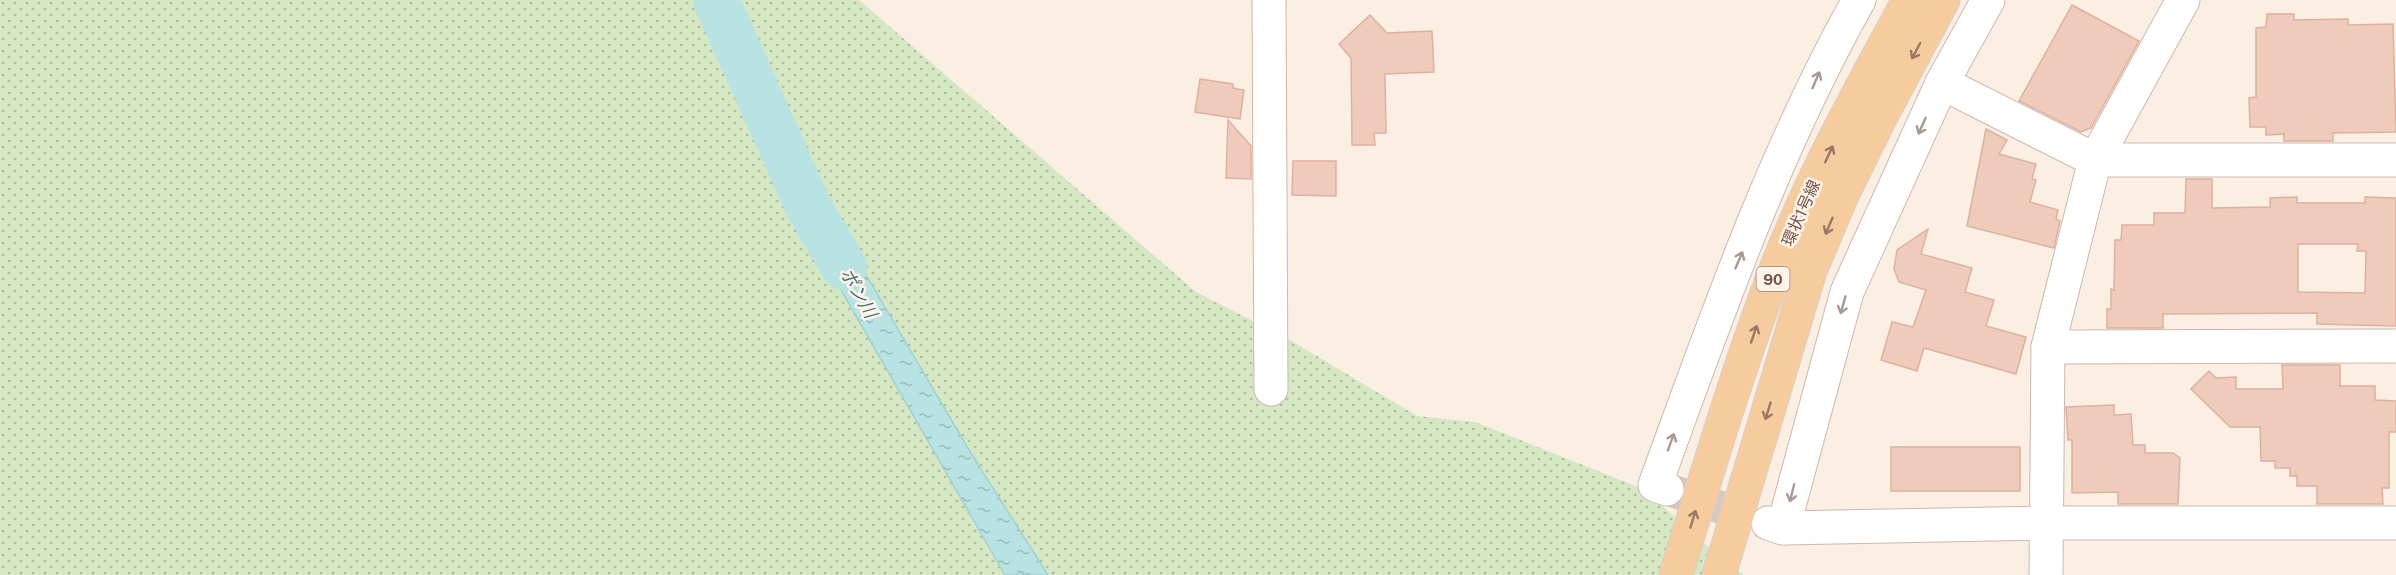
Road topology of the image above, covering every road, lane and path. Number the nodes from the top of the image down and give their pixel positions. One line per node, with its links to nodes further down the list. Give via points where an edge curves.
1 (1269, 0): 12 (street)
2 (1858, 0): 13 (street, one-way to 2, via 1655,485 1730,280 1822,65)
3 (1909, 0): 16 (main road, 環状1号線 / 90, one-way to 3, via 1777,268 1850,109)
4 (1943, 0): 17 (main road, 環状1号線 / 90, one-way to 17, via 1851,176 1810,271)
5 (1988, 0): 7 (street)
6 (2183, 0): 8 (street)
7 (1942, 82): 8 (street); 14 (street, one-way to 14, via 1847,292 1776,526)
8 (2095, 160): 9 (street); 11 (street)
9 (2396, 160)
10 (2396, 346): 11 (street)
11 (2048, 347): 14 (street)
12 (1271, 389)
13 (1667, 489)
14 (2045, 523): 15 (street); 18 (street)
15 (2396, 523)
16 (1676, 575)
17 (1719, 575)
18 (2046, 575)

